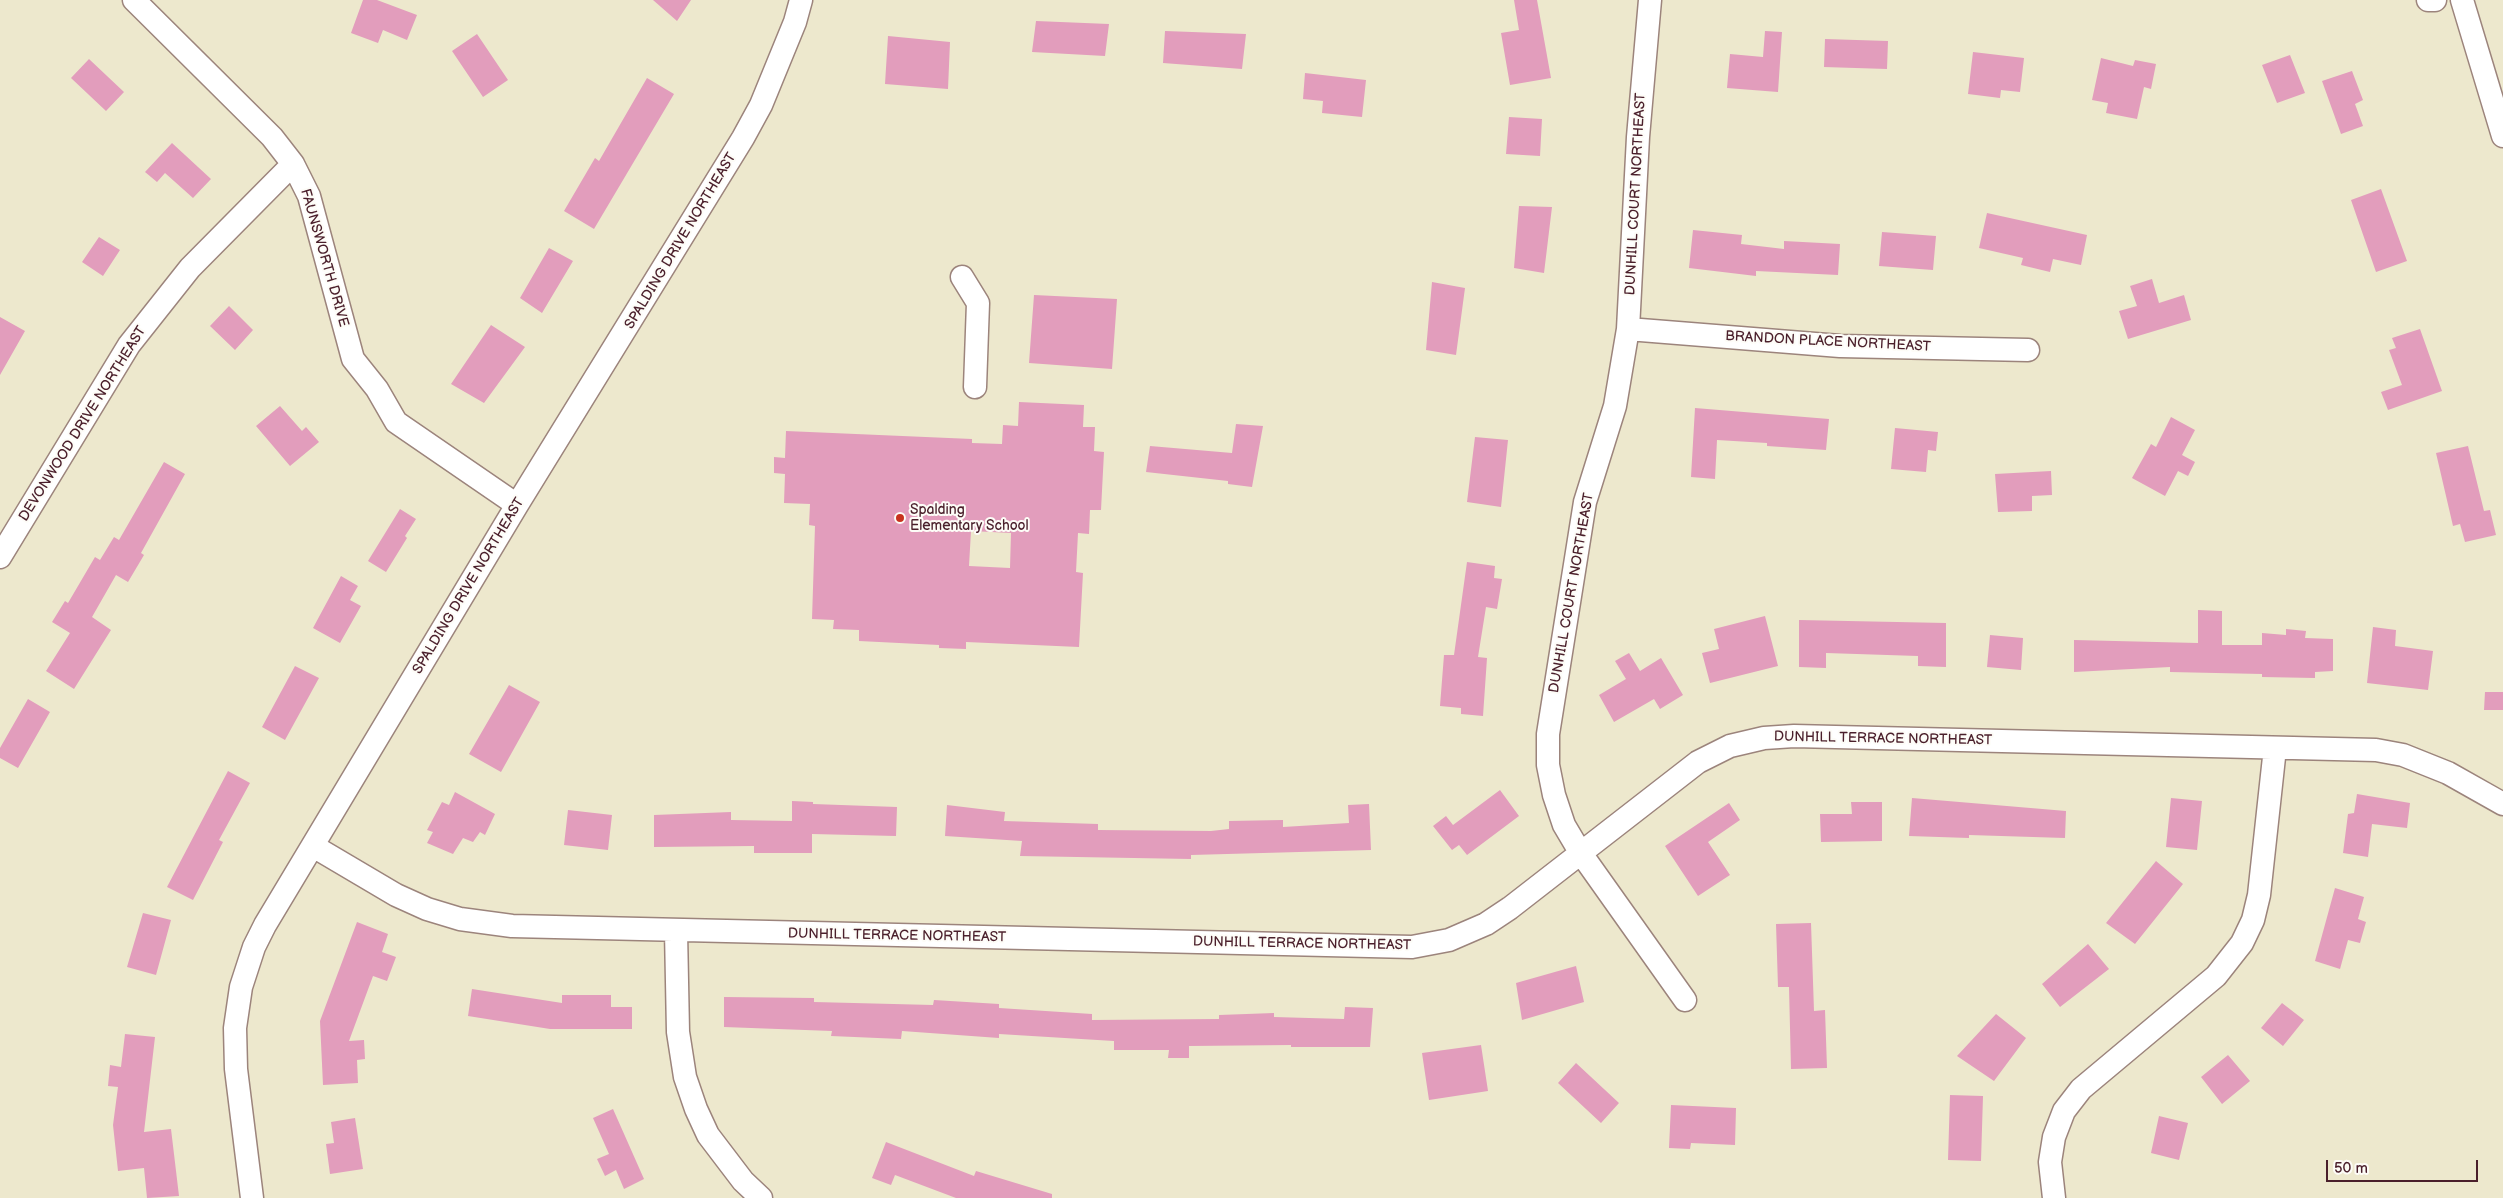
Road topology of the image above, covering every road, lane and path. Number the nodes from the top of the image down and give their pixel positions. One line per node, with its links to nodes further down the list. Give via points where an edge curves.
1 (134, 0): 8 (street, FAUNSWORTH DRIVE, via 272,137)
2 (801, 0): 13 (street, SPALDING DRIVE NORTHEAST, via 761,105 743,138)
3 (1650, 0): 10 (street, DUNHILL COURT NORTHEAST, via 1638,138)
4 (2428, 0): 5 (street)
5 (2435, 0)
6 (2462, 0): 7 (street)
7 (2503, 136)
8 (293, 164): 13 (street, FAUNSWORTH DRIVE, via 309,196 354,359 396,422); 14 (street, DEVONWOOD DRIVE NORTHEAST, via 190,268 129,345)
9 (962, 277): 12 (street, via 978,303)
10 (1628, 329): 11 (street, BRANDON PLACE NORTHEAST, via 1840,346); 18 (street, DUNHILL COURT NORTHEAST, via 1615,406 1585,502 1548,734 1548,764 1554,795 1564,825)
11 (2028, 350)
12 (975, 387)
13 (517, 505): 17 (street, SPALDING DRIVE NORTHEAST)
14 (0, 556)
15 (2274, 748): 16 (street, DUNHILL TERRACE NORTHEAST, via 2376,750 2403,755 2448,774); 18 (street, DUNHILL TERRACE NORTHEAST, via 1794,736 1764,738 1730,746 1698,762); 23 (street, via 2260,895 2242,943 2216,976 2081,1089 2064,1111 2054,1137 2050,1162)
16 (2503, 804)
17 (313, 846): 19 (street, DUNHILL TERRACE NORTHEAST, via 396,895 460,919 512,926); 21 (street, SPALDING DRIVE NORTHEAST, via 265,925 241,987 235,1028 236,1069)
18 (1580, 852): 19 (street, DUNHILL TERRACE NORTHEAST, via 1486,924 1449,940 1412,947); 20 (street, DUNHILL COURT NORTHEAST)
19 (676, 931): 22 (street, via 678,1032 685,1077 708,1135 743,1181)
20 (1685, 1000)
21 (252, 1198)
22 (762, 1198)
23 (2054, 1198)

